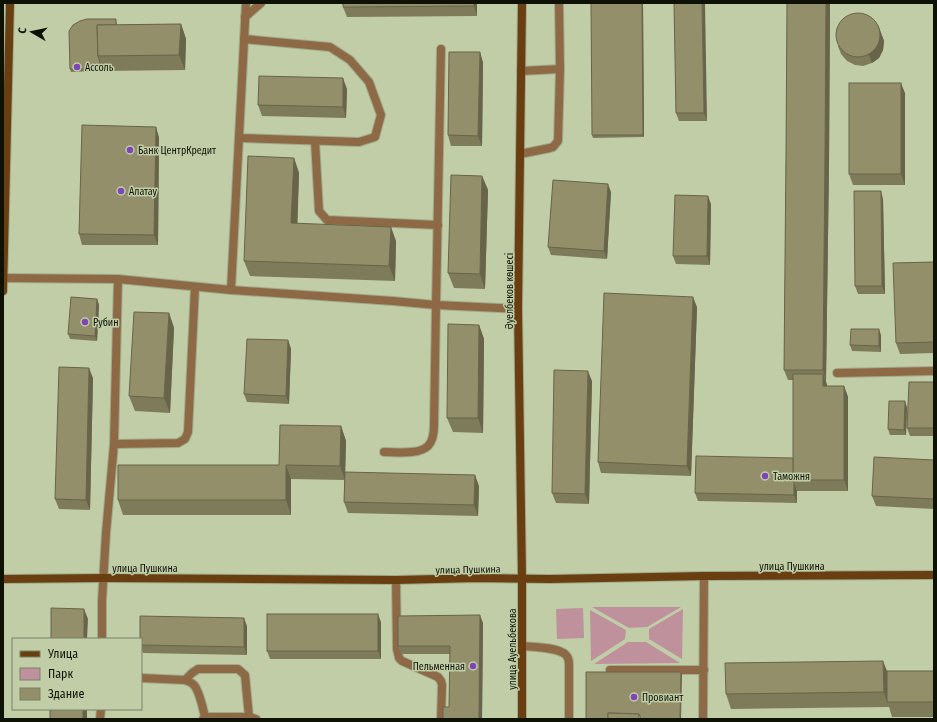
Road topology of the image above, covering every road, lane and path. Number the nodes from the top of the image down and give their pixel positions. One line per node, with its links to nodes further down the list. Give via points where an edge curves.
1 (10, 3): 9 (street)
2 (246, 3): 6 (lane)
3 (261, 3): 6 (lane)
4 (522, 3): 11 (street, Әуелбеков көшесі)
5 (559, 3): 10 (lane)
6 (245, 18): 7 (lane)
7 (244, 39): 12 (lane); 13 (lane, via 330,47 350,60 369,82 381,115 375,137 358,142)
8 (442, 49): 15 (lane)
9 (6, 60): 16 (street)
10 (560, 70): 11 (lane); 14 (lane, via 558,141 553,147)
11 (521, 71): 14 (street, Әуелбеков көшесі)
12 (239, 138): 13 (lane); 19 (lane)
13 (315, 141): 15 (lane, via 319,210 327,220)
14 (520, 154): 22 (street, Әуелбеков көшесі)
15 (438, 225): 21 (lane)
16 (3, 278): 17 (lane); 20 (street)
17 (118, 279): 18 (lane); 25 (lane)
18 (195, 287): 19 (lane); 25 (lane, via 188,432 185,439 178,443)
19 (231, 290): 21 (lane)
20 (3, 291)
21 (436, 305): 22 (lane); 26 (lane, via 433,436 429,446 420,451)
22 (518, 309): 30 (street, Әуелбеков көшесі)
23 (934, 371): 24 (lane)
24 (837, 373)
25 (114, 444): 29 (lane)
26 (384, 452)
27 (934, 575): 28 (street, улица Пушкина)
28 (704, 576): 30 (street, улица Пушкина); 36 (lane)
29 (104, 578): 31 (street, улица Пушкина); 32 (street, улица Пушкина); 33 (lane)
30 (522, 578): 32 (street, улица Пушкина); 34 (street, улица Ауельбекова)
31 (3, 579)
32 (396, 580): 41 (lane, via 399,658 438,677 441,681)
33 (102, 638)
34 (522, 646): 42 (street, улица Ауельбекова); 43 (lane, via 555,650 567,656)
35 (610, 670): 36 (lane)
36 (704, 670): 44 (lane)
37 (142, 678): 38 (lane)
38 (185, 680): 39 (lane, via 194,685); 40 (lane, via 198,669 238,669 245,674)
39 (204, 718): 40 (lane)
40 (253, 718)
41 (441, 719)
42 (522, 719)
43 (570, 719)
44 (703, 719)

